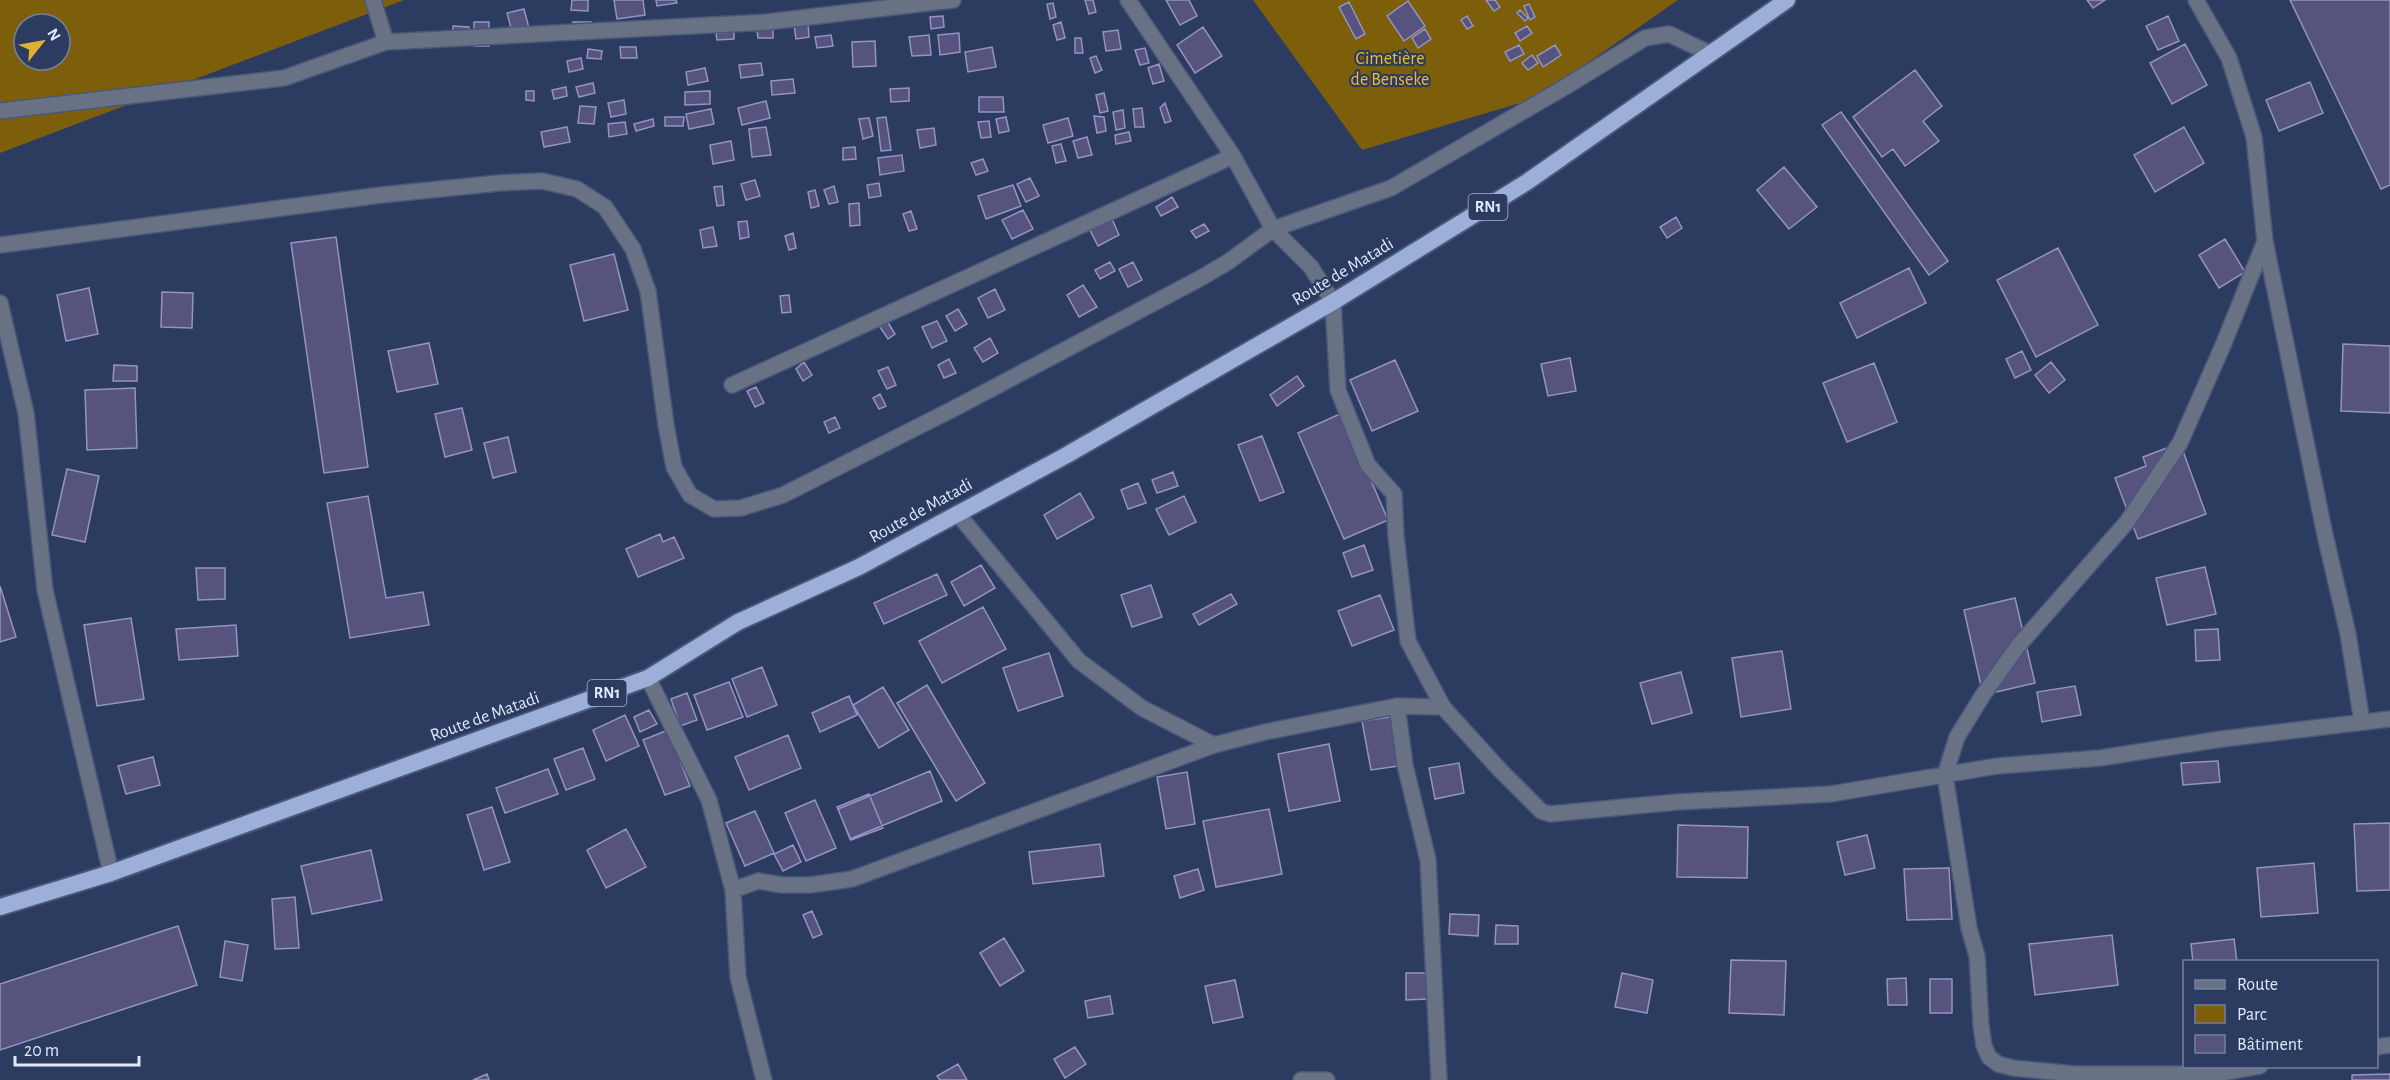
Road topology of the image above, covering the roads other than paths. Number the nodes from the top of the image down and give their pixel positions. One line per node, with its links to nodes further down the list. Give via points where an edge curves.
1 (373, 0): 6 (street)
2 (953, 0): 6 (street, via 766,22)
3 (1128, 0): 9 (street)
4 (1786, 0): 7 (highway, Route de Matadi / RN1)
5 (2196, 0): 11 (street, via 2229,58 2254,137)
6 (386, 42): 8 (street, via 284,78)
7 (1712, 54): 10 (street, via 1669,34 1645,38 1390,188); 13 (highway, Route de Matadi / RN1, via 1527,182)
8 (0, 111)
9 (1233, 156): 10 (street); 15 (street)
10 (1273, 229): 12 (street, via 1199,279 783,495 741,508 714,509 690,495 674,467 648,291 633,249 605,207 577,189 542,181 499,183); 13 (street, via 1311,267)
11 (2265, 241): 21 (street, via 2348,634); 23 (street, via 2180,443 2127,522 2018,646 1983,695 1957,737)
12 (0, 245)
13 (1333, 302): 16 (highway, Route de Matadi / RN1, via 1065,456); 19 (street, via 1338,390 1368,465 1394,494 1408,641)
14 (0, 303): 24 (street, via 26,413 45,590)
15 (732, 385)
16 (957, 513): 17 (highway, Route de Matadi / RN1, via 859,567 738,622); 22 (street, via 1079,661 1142,708)
17 (648, 678): 24 (highway, Route de Matadi / RN1); 25 (street, via 710,800)
18 (1397, 706): 19 (street); 22 (street); 31 (street, via 1428,860)
19 (1443, 707): 23 (street, via 1500,770 1541,811 1550,814 1831,794)
20 (2390, 719): 21 (street)
21 (2362, 722): 23 (street)
22 (1214, 745): 25 (street, via 852,879 792,885 758,881)
23 (1945, 775): 27 (street, via 1969,928 1977,956 1981,1026 1989,1057 2013,1068 2074,1074 2216,1074)
24 (111, 873): 26 (highway, Route de Matadi / RN1)
25 (733, 890): 28 (street, via 738,977)
26 (0, 907)
27 (2249, 1068)
28 (764, 1080)
29 (1302, 1080): 30 (street)
30 (1327, 1080)
31 (1439, 1080)

